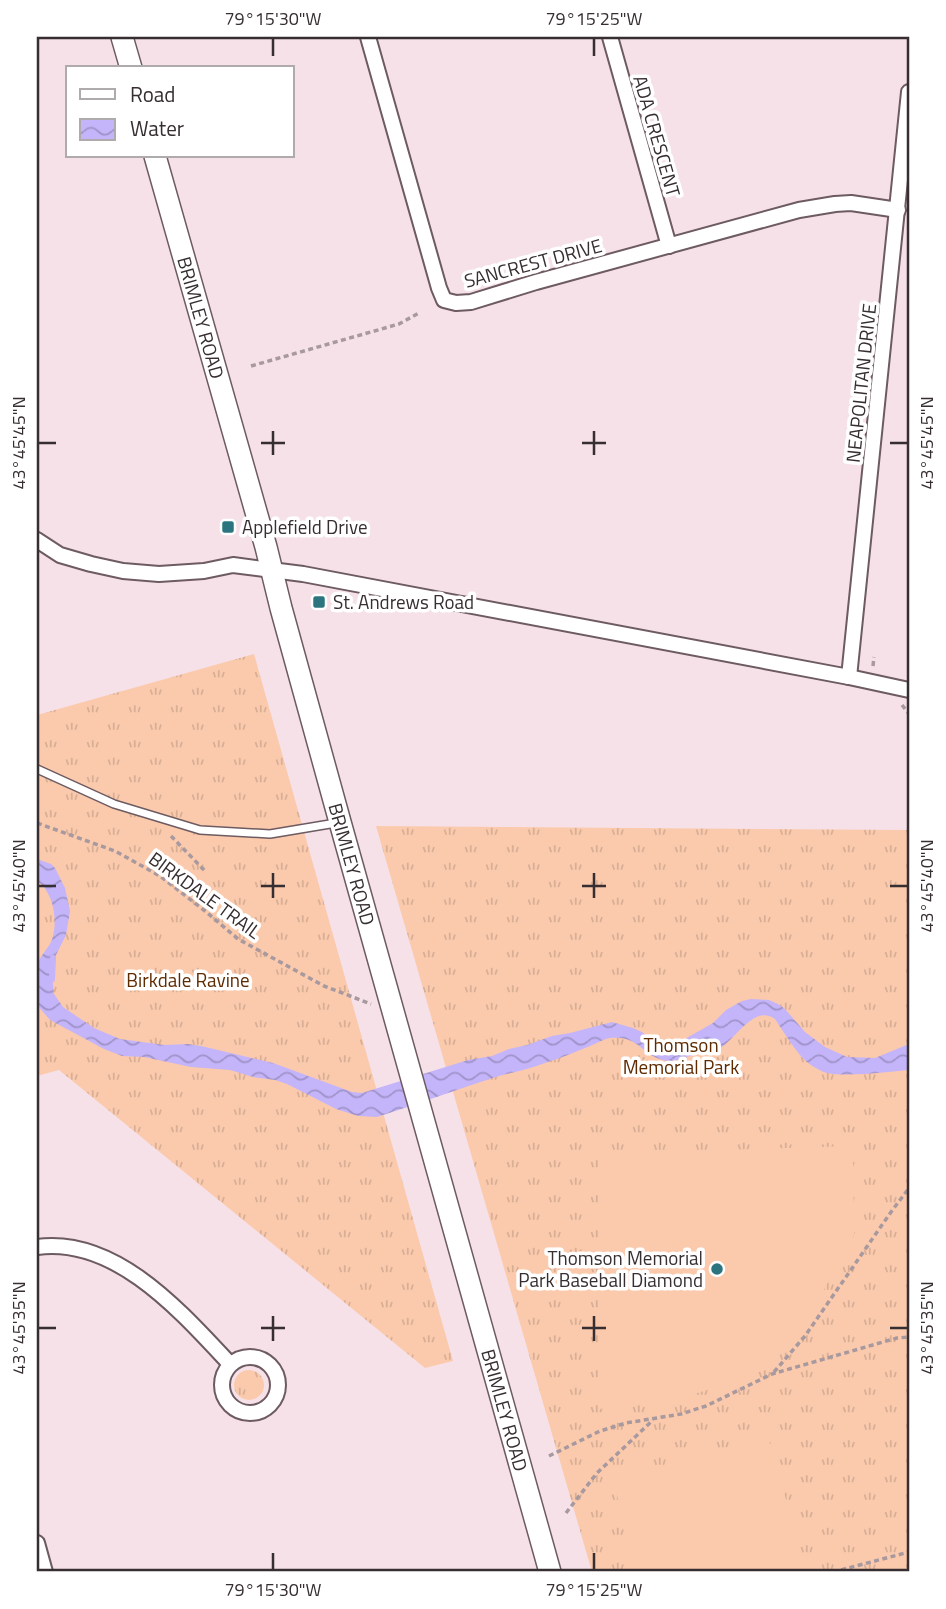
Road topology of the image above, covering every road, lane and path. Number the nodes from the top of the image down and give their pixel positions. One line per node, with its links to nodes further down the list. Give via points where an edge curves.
1 (122, 37): 4 (main road)
2 (368, 37): 8 (street, SANCREST DRIVE, via 444,300 471,302)
3 (610, 37): 8 (street, ADA CRESCENT)
4 (130, 66)
5 (909, 93): 7 (street, NEAPOLITAN DRIVE)
6 (156, 158): 12 (main road, BRIMLEY ROAD)
7 (898, 210): 8 (street, SANCREST DRIVE, via 850,203 819,206); 15 (street, NEAPOLITAN DRIVE)
8 (668, 246)
9 (419, 313): 10 (path, via 399,324)
10 (251, 366)
11 (37, 540): 12 (street, via 60,555 123,571 159,574 233,565)
12 (271, 570): 15 (street); 19 (main road, BRIMLEY ROAD)
13 (874, 657): 14 (path)
14 (873, 666)
15 (849, 677): 16 (street)
16 (909, 690)
17 (37, 769): 18 (lane)
18 (150, 815): 19 (lane, via 200,830 270,834); 21 (path)
19 (340, 822): 22 (main road, BRIMLEY ROAD)
20 (37, 823): 22 (path, BIRKDALE TRAIL, via 115,851 160,876 238,939 324,986)
21 (206, 872)
22 (393, 1009): 34 (main road, BRIMLEY ROAD)
23 (909, 1188): 27 (path, via 805,1336)
24 (37, 1247): 26 (street, via 77,1248 155,1288)
25 (909, 1337): 27 (path)
26 (230, 1364)
27 (772, 1374): 28 (path, via 706,1406)
28 (653, 1420): 29 (path, via 600,1431); 30 (path, via 597,1473)
29 (549, 1456)
30 (566, 1513)
31 (37, 1543): 33 (street)
32 (909, 1552): 35 (path)
33 (45, 1572)
34 (550, 1572)
35 (833, 1572)

